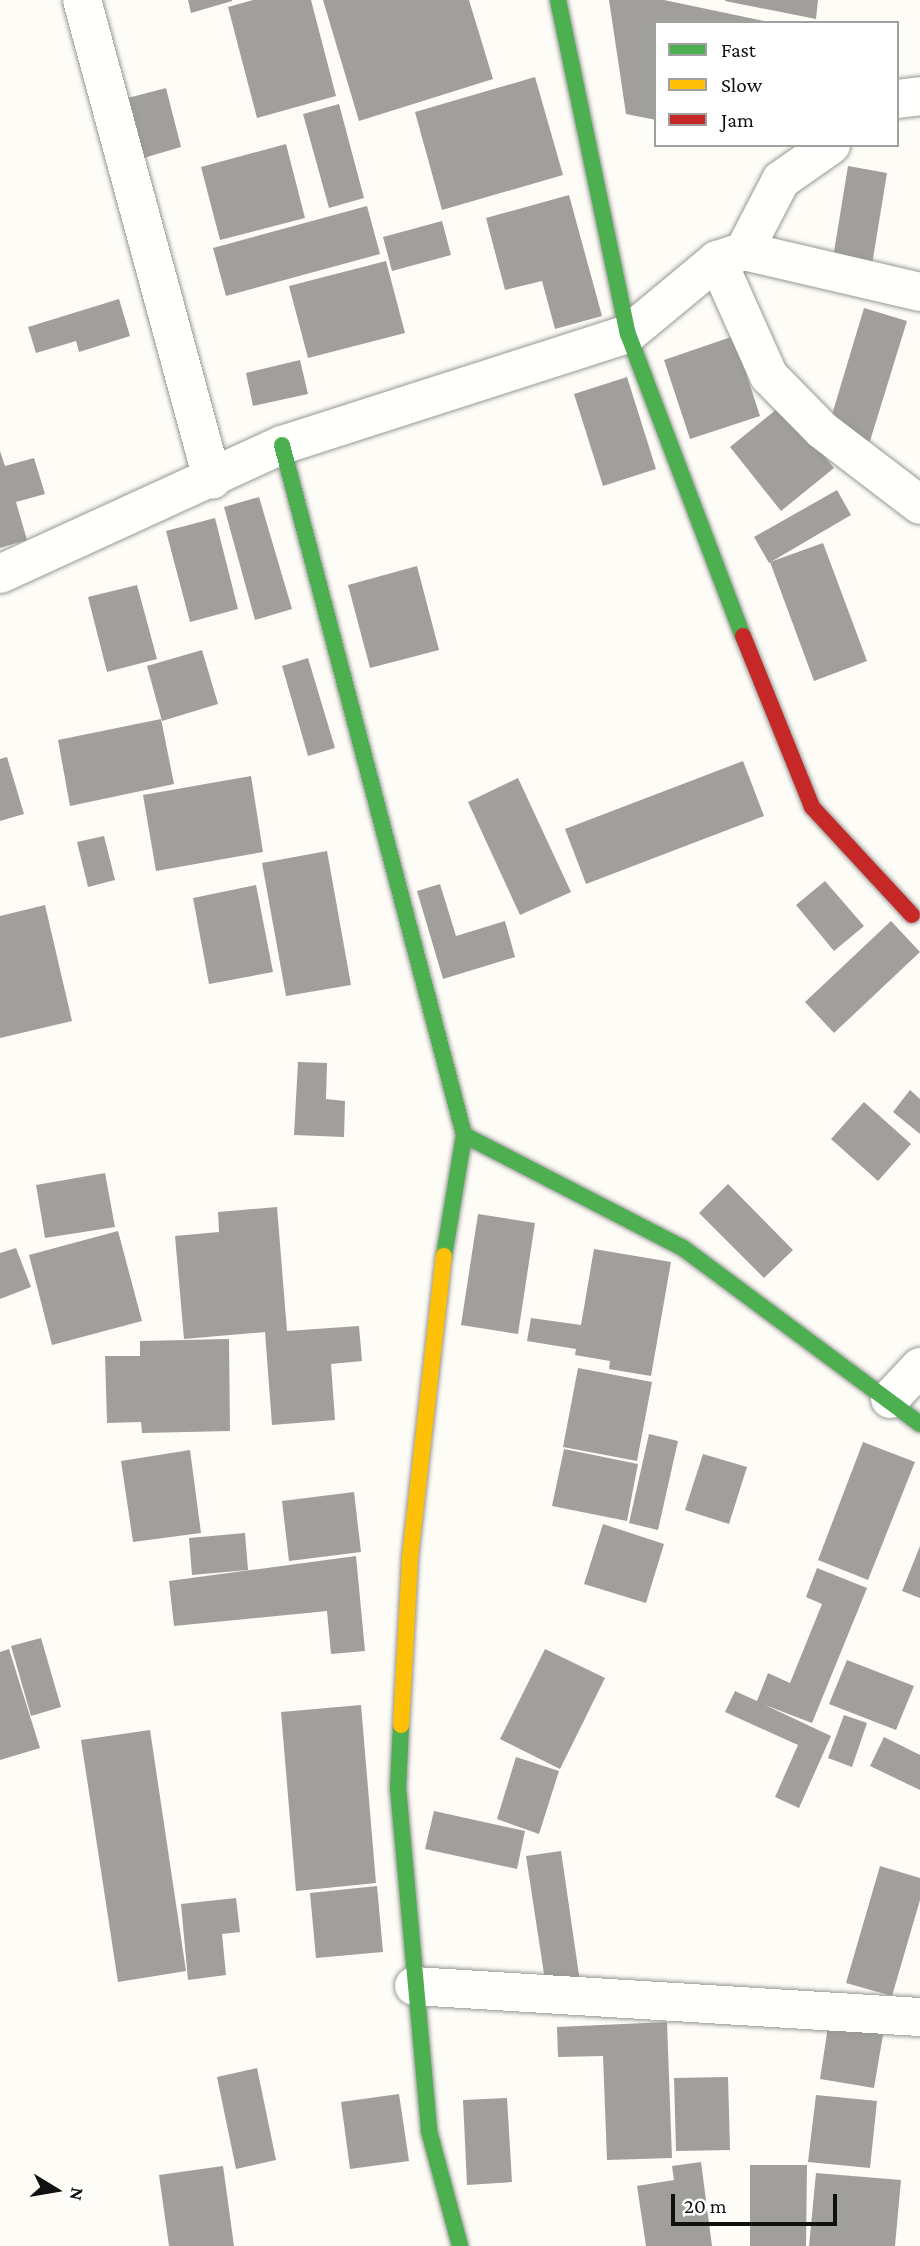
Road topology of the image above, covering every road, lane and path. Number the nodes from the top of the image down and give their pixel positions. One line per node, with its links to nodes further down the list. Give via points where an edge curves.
1 (82, 0): 10 (street)
2 (558, 0): 8 (street)
3 (920, 96): 4 (street)
4 (899, 99)
5 (828, 147): 6 (street, via 781,180)
6 (731, 255): 7 (street); 8 (street); 11 (street, via 769,376 822,430)
7 (920, 292)
8 (628, 334): 9 (street); 13 (street, via 813,807)
9 (282, 445): 10 (street); 14 (street)
10 (212, 480): 12 (street)
11 (920, 505)
12 (0, 574)
13 (912, 915)
14 (464, 1135): 16 (street, via 683,1248); 18 (street, via 435,1316 410,1557 398,1788)
15 (920, 1367): 16 (street)
16 (890, 1399): 17 (street)
17 (920, 1424)
18 (414, 1986): 19 (street); 20 (street, via 429,2131)
19 (920, 2017)
20 (460, 2246)

